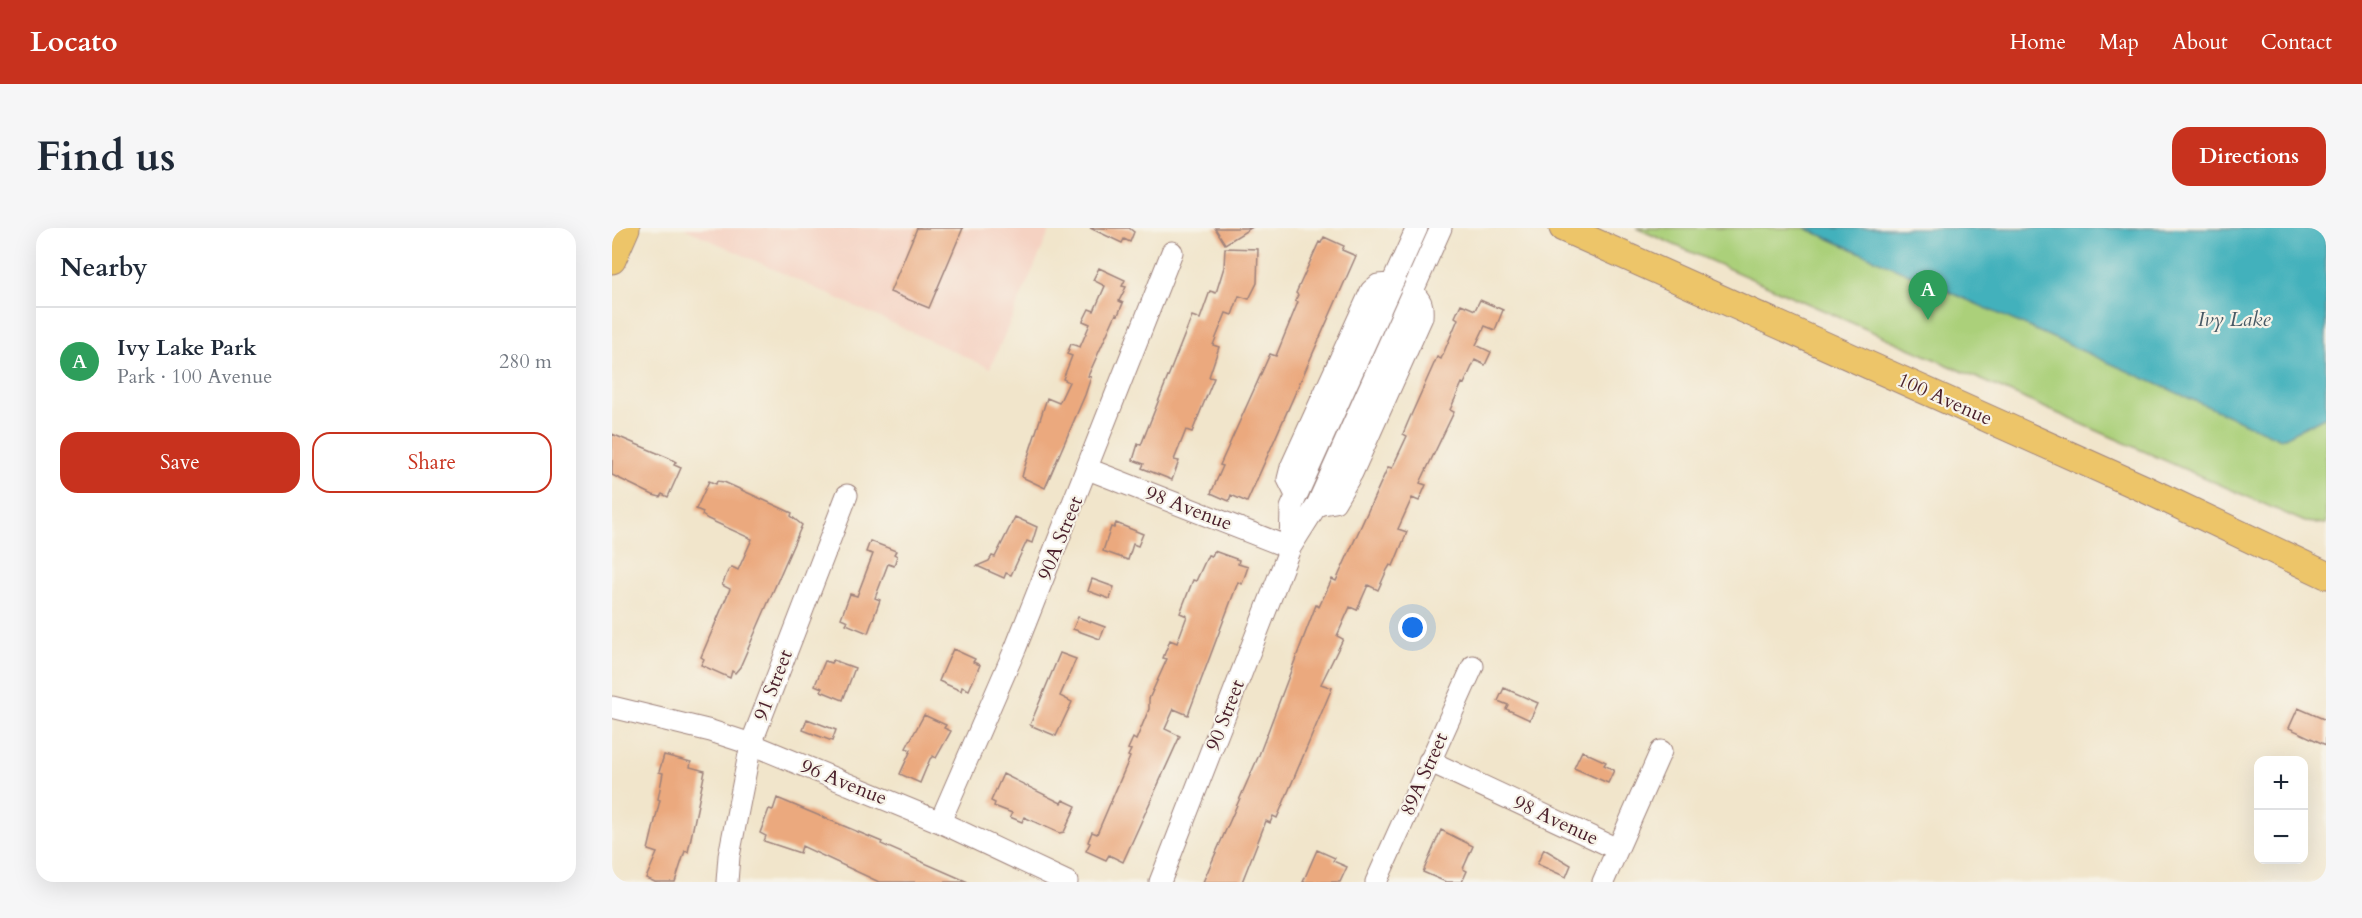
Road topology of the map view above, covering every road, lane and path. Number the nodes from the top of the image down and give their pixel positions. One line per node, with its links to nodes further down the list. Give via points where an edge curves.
1 (626, 228): 6 (main road)
2 (1417, 228): 9 (street, 90 Street, via 1390,284 1378,285 1371,291 1291,467 1288,479 1296,495 1291,508)
3 (1441, 228): 9 (street, 90 Street, via 1412,292 1423,307 1412,338 1352,473 1335,501 1317,505)
4 (1563, 228): 10 (main road, 100 Avenue, via 2134,484)
5 (1172, 252): 7 (street, 90A Street)
6 (612, 260)
7 (1088, 469): 9 (street, 98 Avenue); 16 (street, 90A Street)
8 (847, 495): 13 (street, 91 Street)
9 (1290, 548): 20 (street, 90 Street)
10 (2326, 575)
11 (1473, 666): 15 (street, 89A Street)
12 (612, 707): 13 (street, 96 Avenue, via 711,730)
13 (751, 744): 16 (street, 96 Avenue); 18 (street, 91 Street)
14 (1661, 751): 17 (street)
15 (1429, 760): 17 (street, 98 Avenue); 21 (street, 89A Street)
16 (940, 822): 19 (street, 96 Avenue)
17 (1617, 849): 22 (street)
18 (727, 882)
19 (1067, 882)
20 (1160, 882)
21 (1376, 882)
22 (1603, 882)

